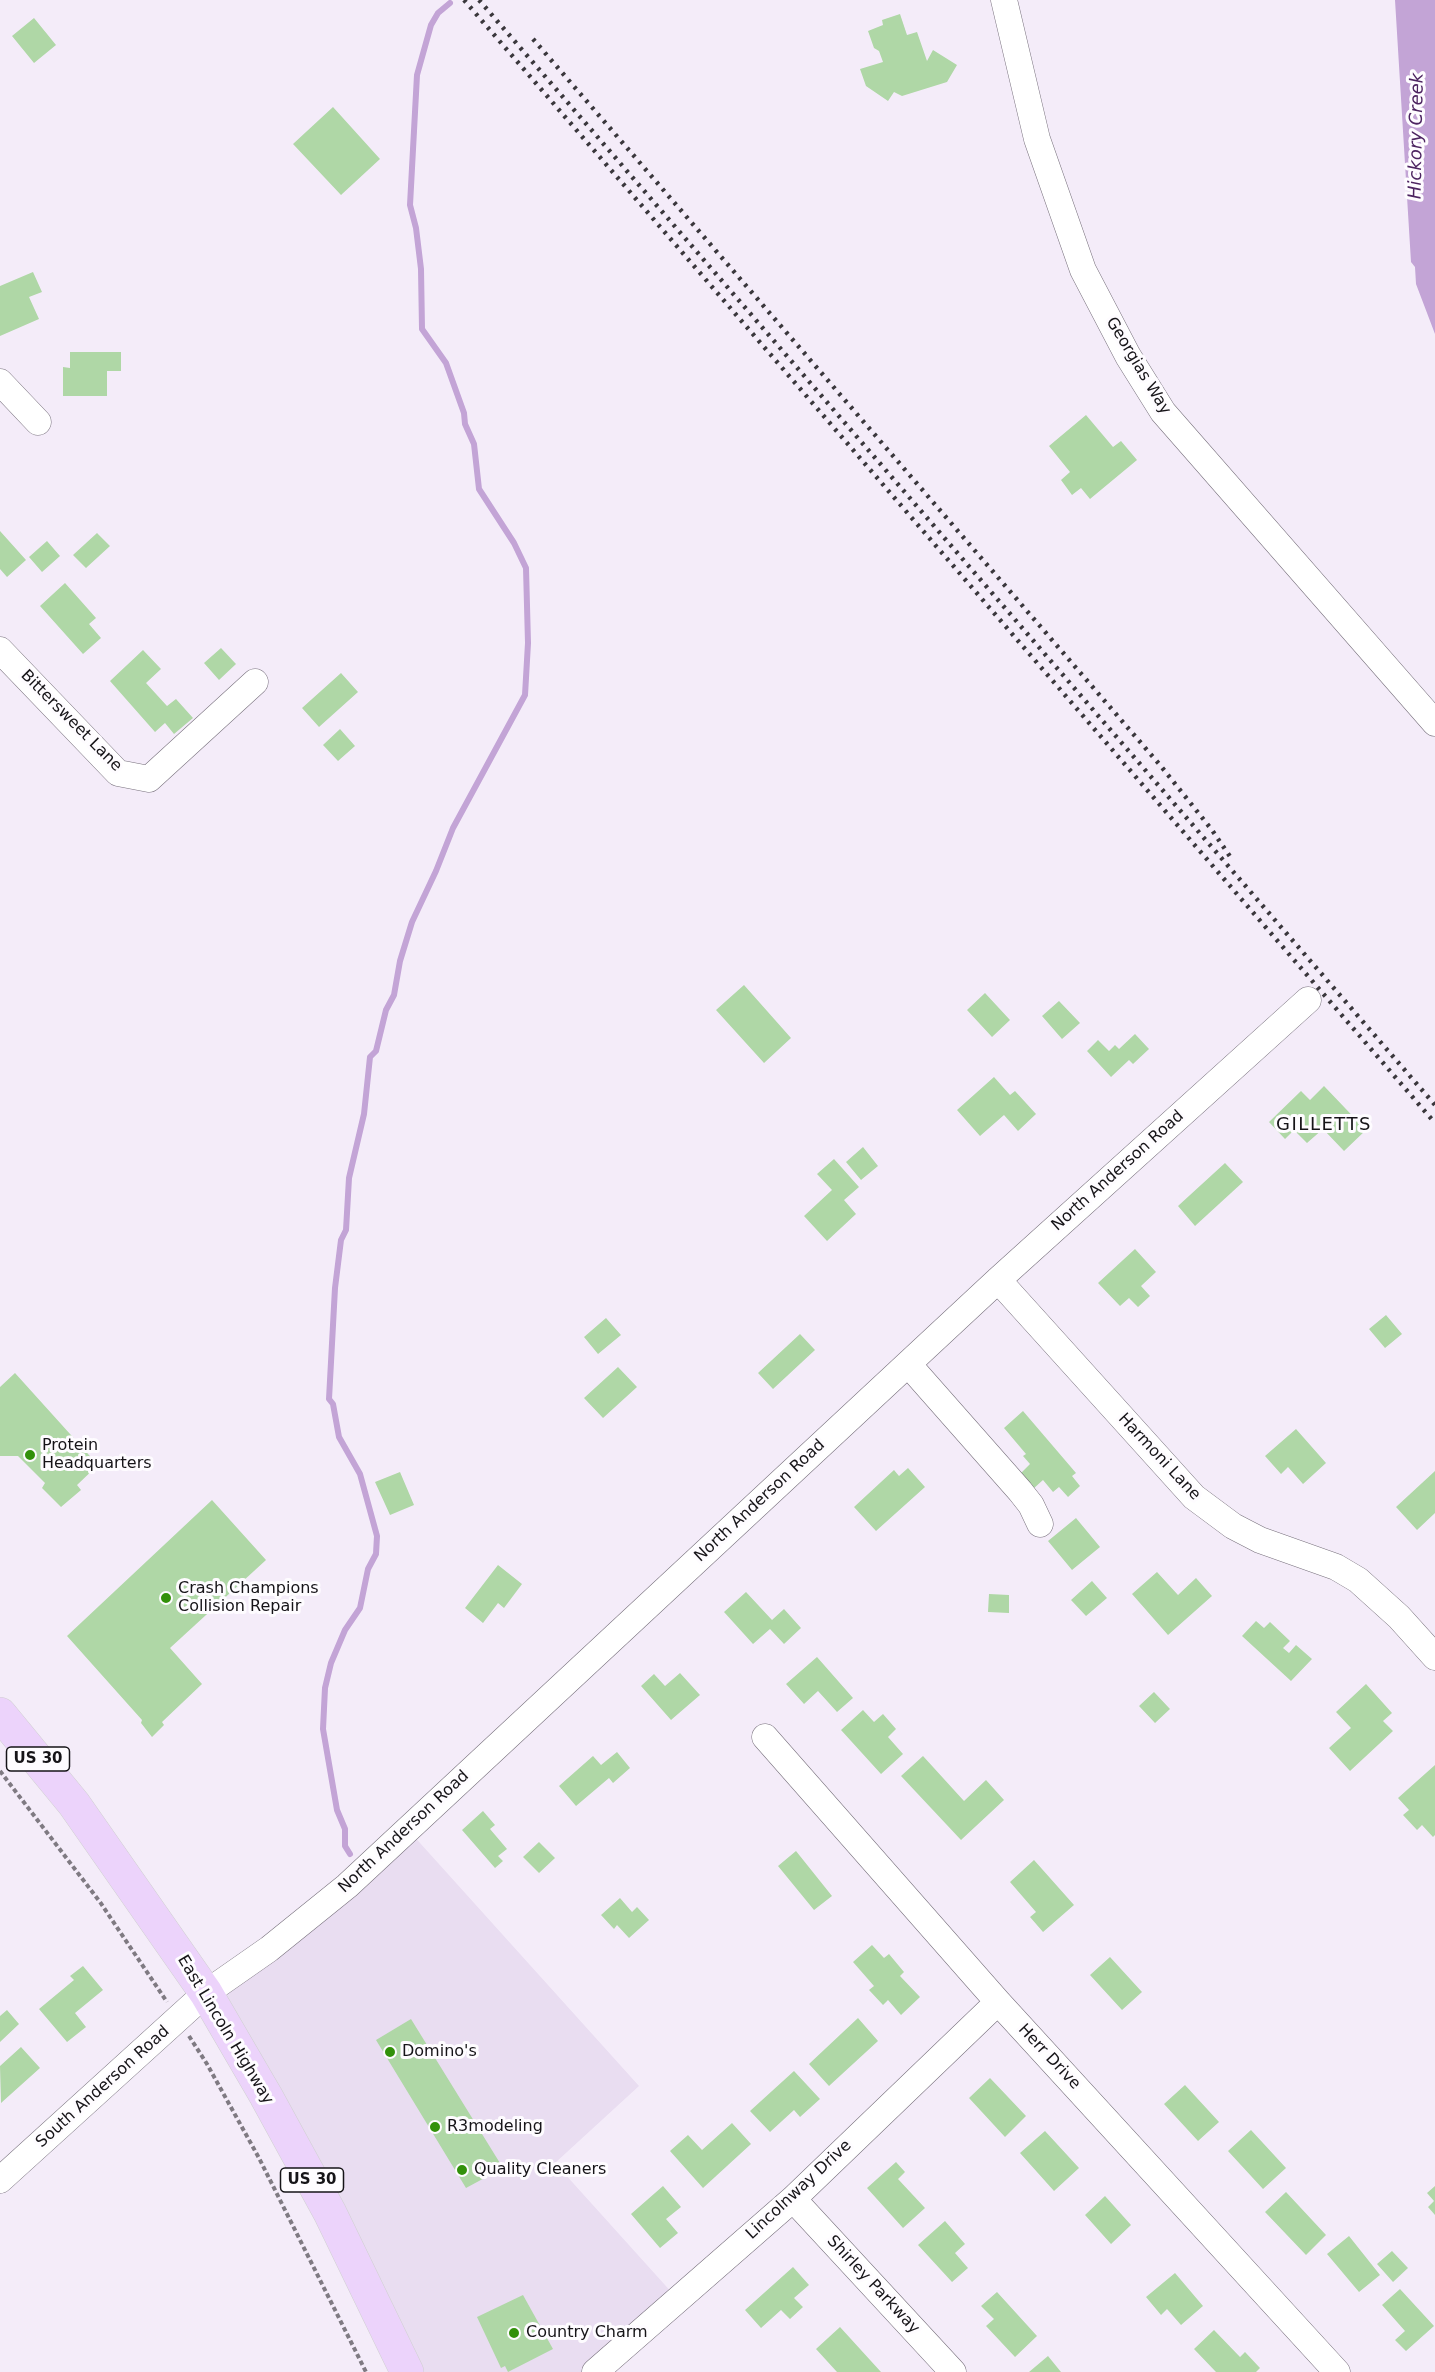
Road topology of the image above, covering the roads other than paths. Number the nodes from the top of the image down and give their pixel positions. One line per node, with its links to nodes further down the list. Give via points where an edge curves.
1 (1004, 0): 6 (street, Georgias Way, via 1037,140 1083,270 1128,356 1163,412)
2 (0, 382): 3 (street)
3 (38, 422)
4 (0, 650): 5 (street, Bittersweet Lane, via 118,773 149,779)
5 (255, 682)
6 (1435, 723)
7 (1308, 1000): 8 (street, North Anderson Road)
8 (998, 1280): 9 (street, North Anderson Road); 11 (street, Harmoni Lane, via 1194,1497 1251,1535 1336,1567 1358,1580)
9 (908, 1364): 10 (street, via 1020,1491); 14 (street, North Anderson Road, via 347,1886 269,1949)
10 (1040, 1524)
11 (1435, 1657)
12 (0, 1714): 14 (main road, East Lincoln Highway / US 30, via 74,1804)
13 (765, 1737): 15 (street, Herr Drive)
14 (206, 1993): 16 (street, South Anderson Road); 18 (main road, East Lincoln Highway / US 30, via 325,2204)
15 (998, 2002): 17 (street, Lincolnway Drive); 21 (street, Herr Drive)
16 (0, 2181)
17 (793, 2199): 19 (street, Lincolnway Drive); 20 (street, Shirley Parkway)
18 (407, 2372)
19 (595, 2372)
20 (952, 2372)
21 (1337, 2372)

